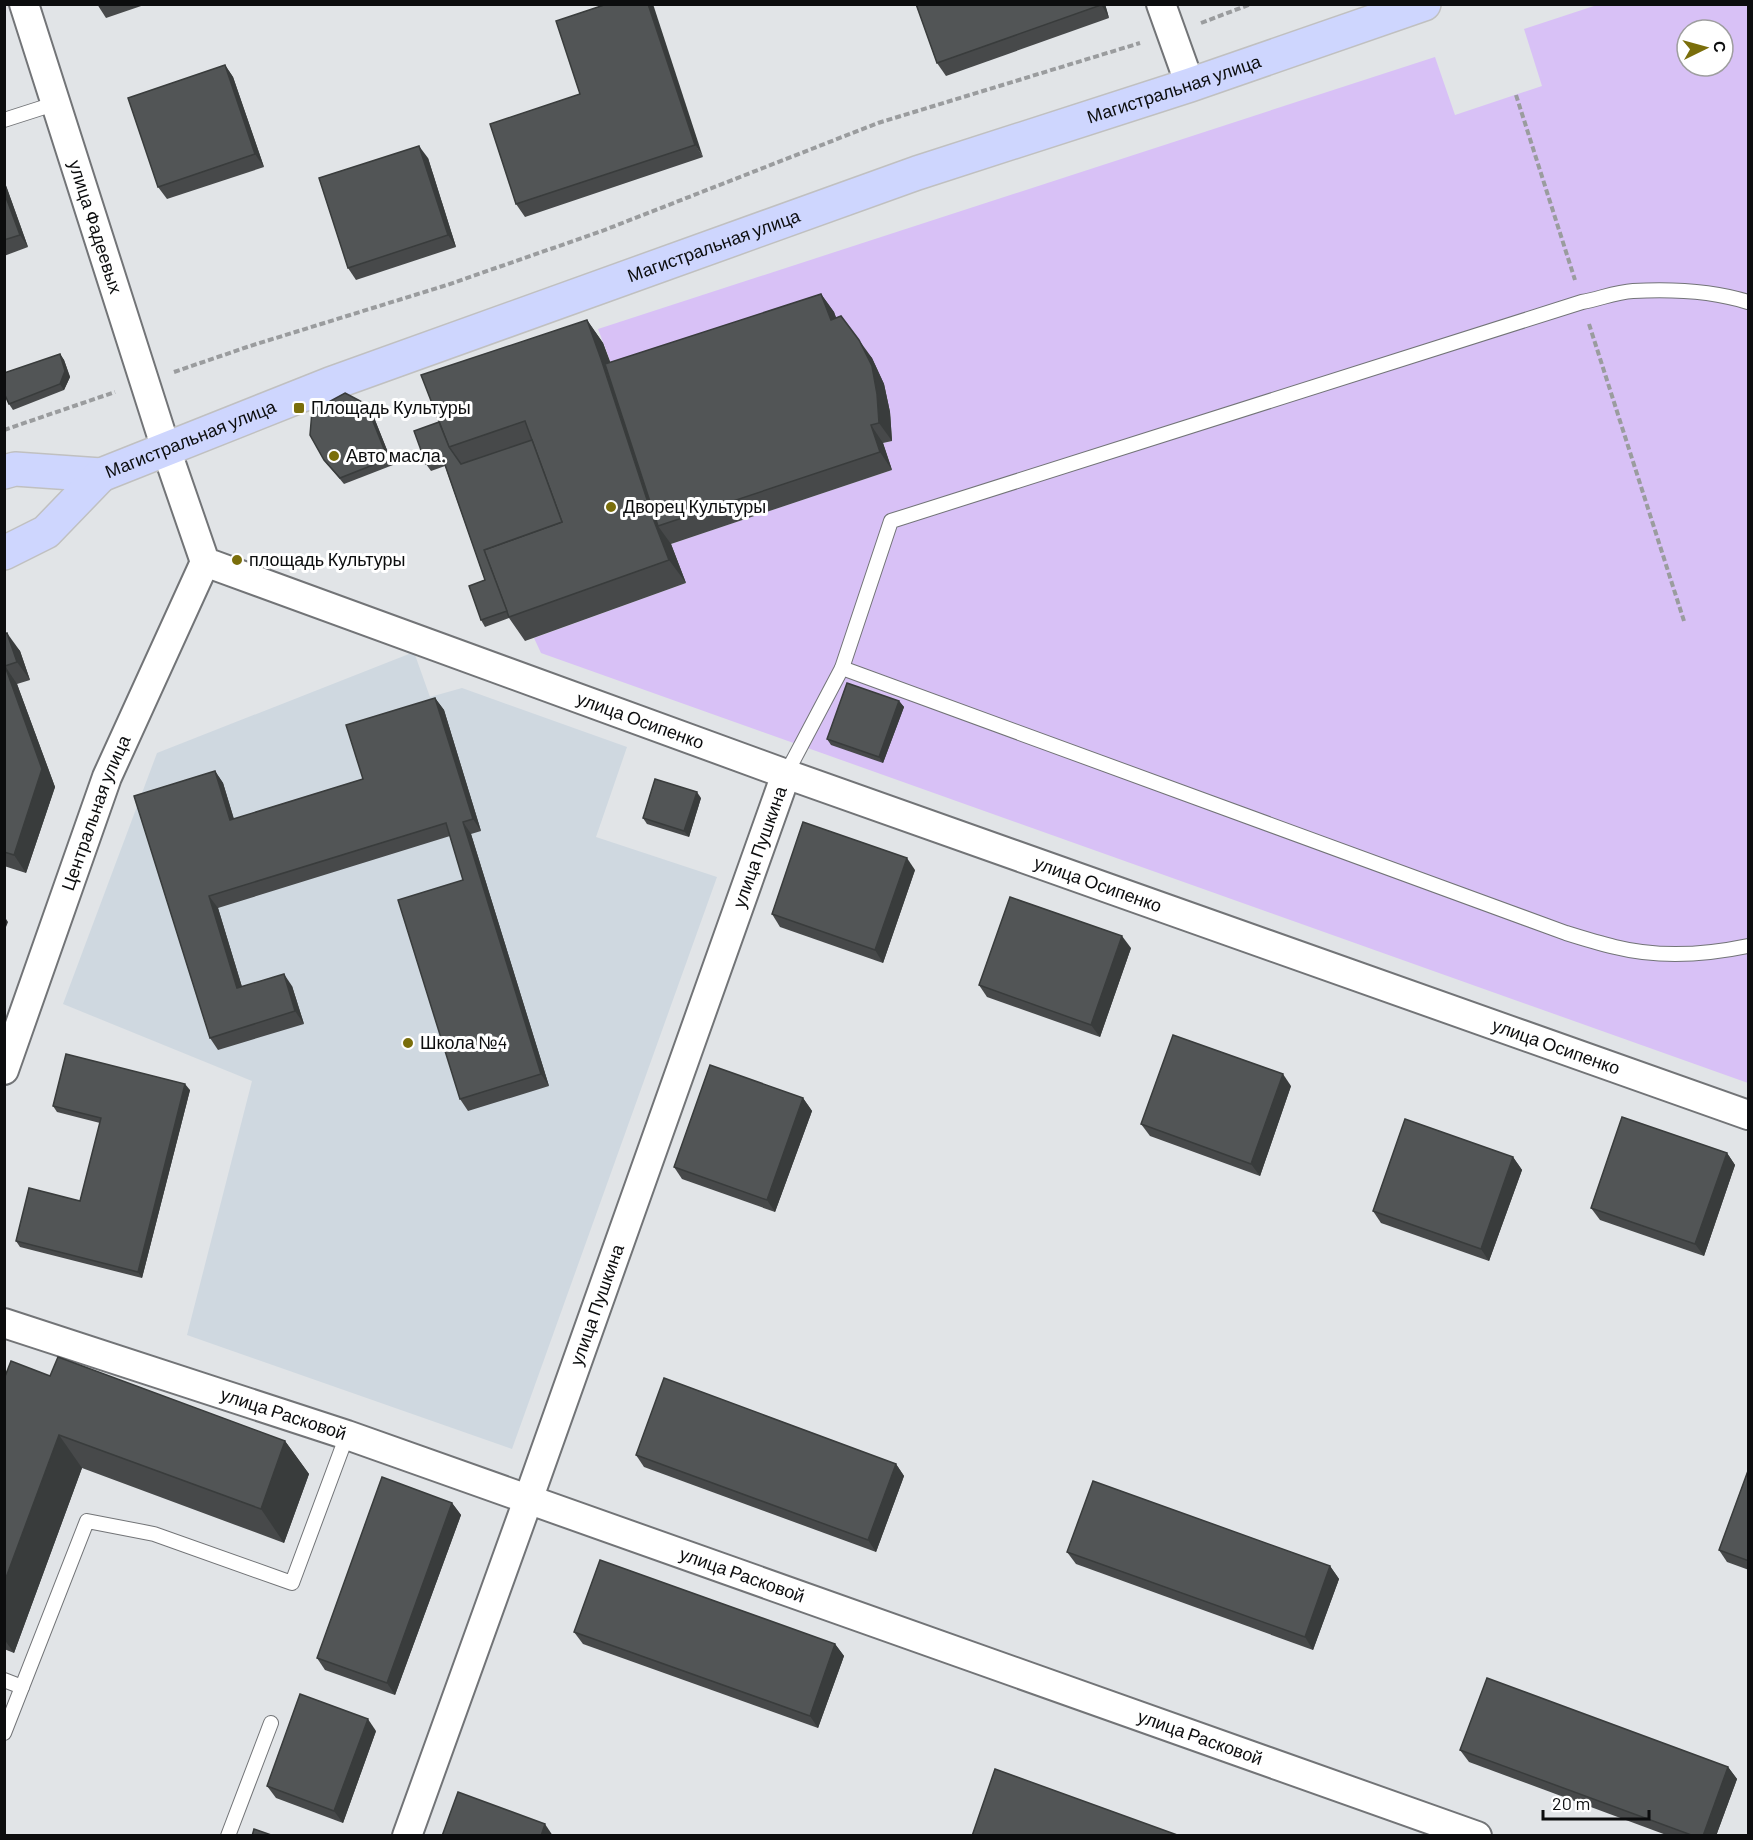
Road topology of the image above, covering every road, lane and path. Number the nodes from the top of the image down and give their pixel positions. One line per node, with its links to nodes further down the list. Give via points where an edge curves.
1 (24, 4): 8 (street, улица Фадеевых)
2 (1161, 4): 5 (street)
3 (1251, 4): 5 (path)
4 (1424, 4): 6 (main road, Магистральная улица)
5 (1171, 33): 6 (street); 12 (path, via 878,123 602,231)
6 (1190, 85): 14 (main road, Магистральная улица, via 917,173 330,384)
7 (1516, 95): 10 (path)
8 (57, 103): 9 (lane); 12 (street, улица Фадеевых)
9 (4, 120)
10 (1582, 302): 11 (lane, via 1631,291 1651,291 1732,297); 19 (path); 20 (lane, via 891,521)
11 (1749, 303)
12 (144, 382): 13 (path); 14 (street, улица Фадеевых)
13 (4, 430)
14 (166, 449): 16 (main road, Магистральная улица); 18 (street)
15 (4, 472): 16 (main road, Магистральная улица, via 15,469)
16 (101, 475): 17 (main road, via 46,532)
17 (4, 553)
18 (205, 562): 21 (street, улица Осипенко); 23 (street, Центральная улица, via 107,777)
19 (1684, 621)
20 (842, 668): 21 (lane); 22 (lane, via 1566,933 1617,948 1670,954)
21 (786, 774): 24 (street, улица Осипенко); 27 (street, улица Пушкина)
22 (1749, 946)
23 (4, 1070)
24 (1749, 1115)
25 (4, 1323): 26 (street, улица Расковой)
26 (347, 1435): 27 (street, улица Расковой); 29 (lane, via 292,1583 154,1534 87,1521)
27 (528, 1500): 33 (street, улица Пушкина); 34 (street, улица Расковой)
28 (4, 1680): 29 (lane)
29 (22, 1687): 31 (lane)
30 (271, 1723): 32 (lane)
31 (4, 1733)
32 (228, 1836)
33 (407, 1836)
34 (1477, 1836)

